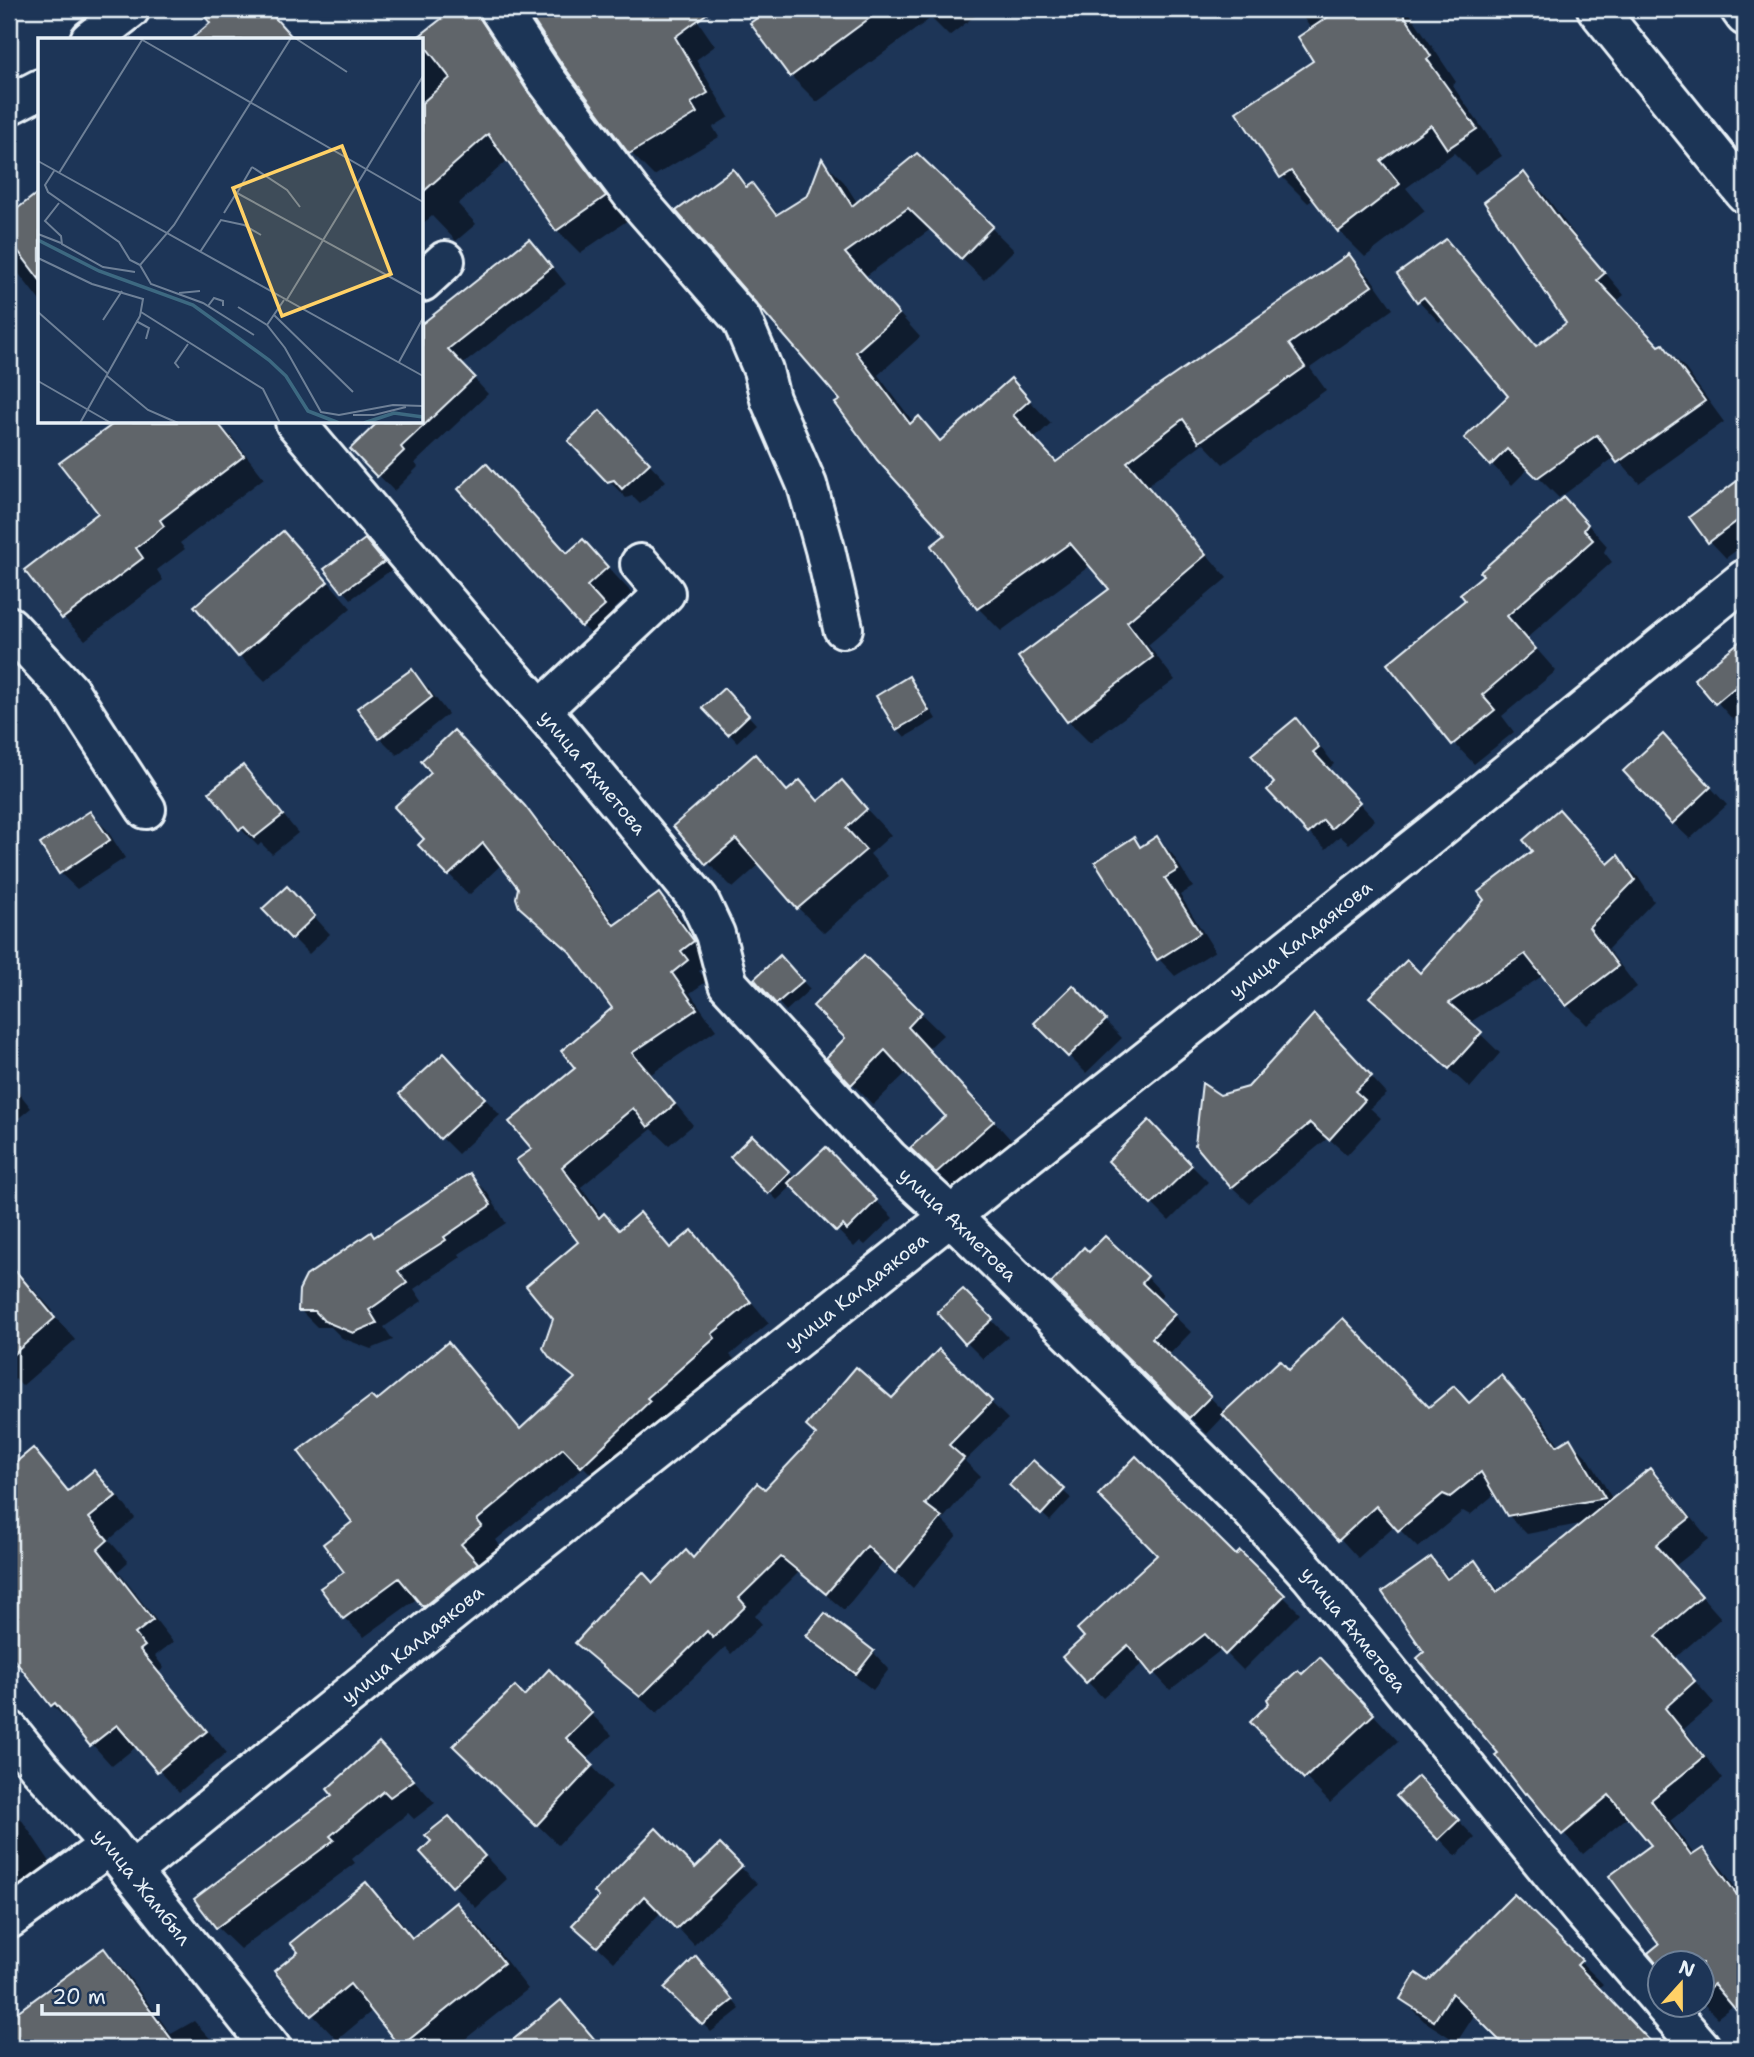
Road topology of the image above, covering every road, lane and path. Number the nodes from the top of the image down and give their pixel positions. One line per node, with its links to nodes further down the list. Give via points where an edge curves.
1 (130, 9): 6 (street)
2 (499, 9): 16 (street, via 632,194 742,320 807,485)
3 (1597, 9): 11 (street)
4 (1740, 9): 5 (street)
5 (1745, 16)
6 (93, 38)
7 (38, 89): 9 (street)
8 (38, 94): 10 (street, via 34,106)
9 (9, 105)
10 (38, 111)
11 (1745, 193)
12 (297, 424): 17 (street, улица Ахметова)
13 (640, 564): 17 (street, via 665,593)
14 (1745, 579): 19 (street, улица Калдаякова)
15 (9, 626): 18 (street, via 70,692)
16 (843, 628)
17 (541, 710): 19 (street, улица Ахметова, via 699,900 715,934 728,984 889,1159)
18 (146, 809)
19 (951, 1216): 21 (street, улица Калдаякова, via 458,1607); 23 (street, улица Ахметова, via 1238,1497 1293,1557)
20 (9, 1730): 21 (street, улица Жамбыл)
21 (120, 1858): 22 (street, улица Калдаякова); 25 (street, улица Жамбыл)
22 (9, 1919)
23 (1646, 1984)
24 (1675, 2018): 26 (street)
25 (271, 2048)
26 (1701, 2048)

